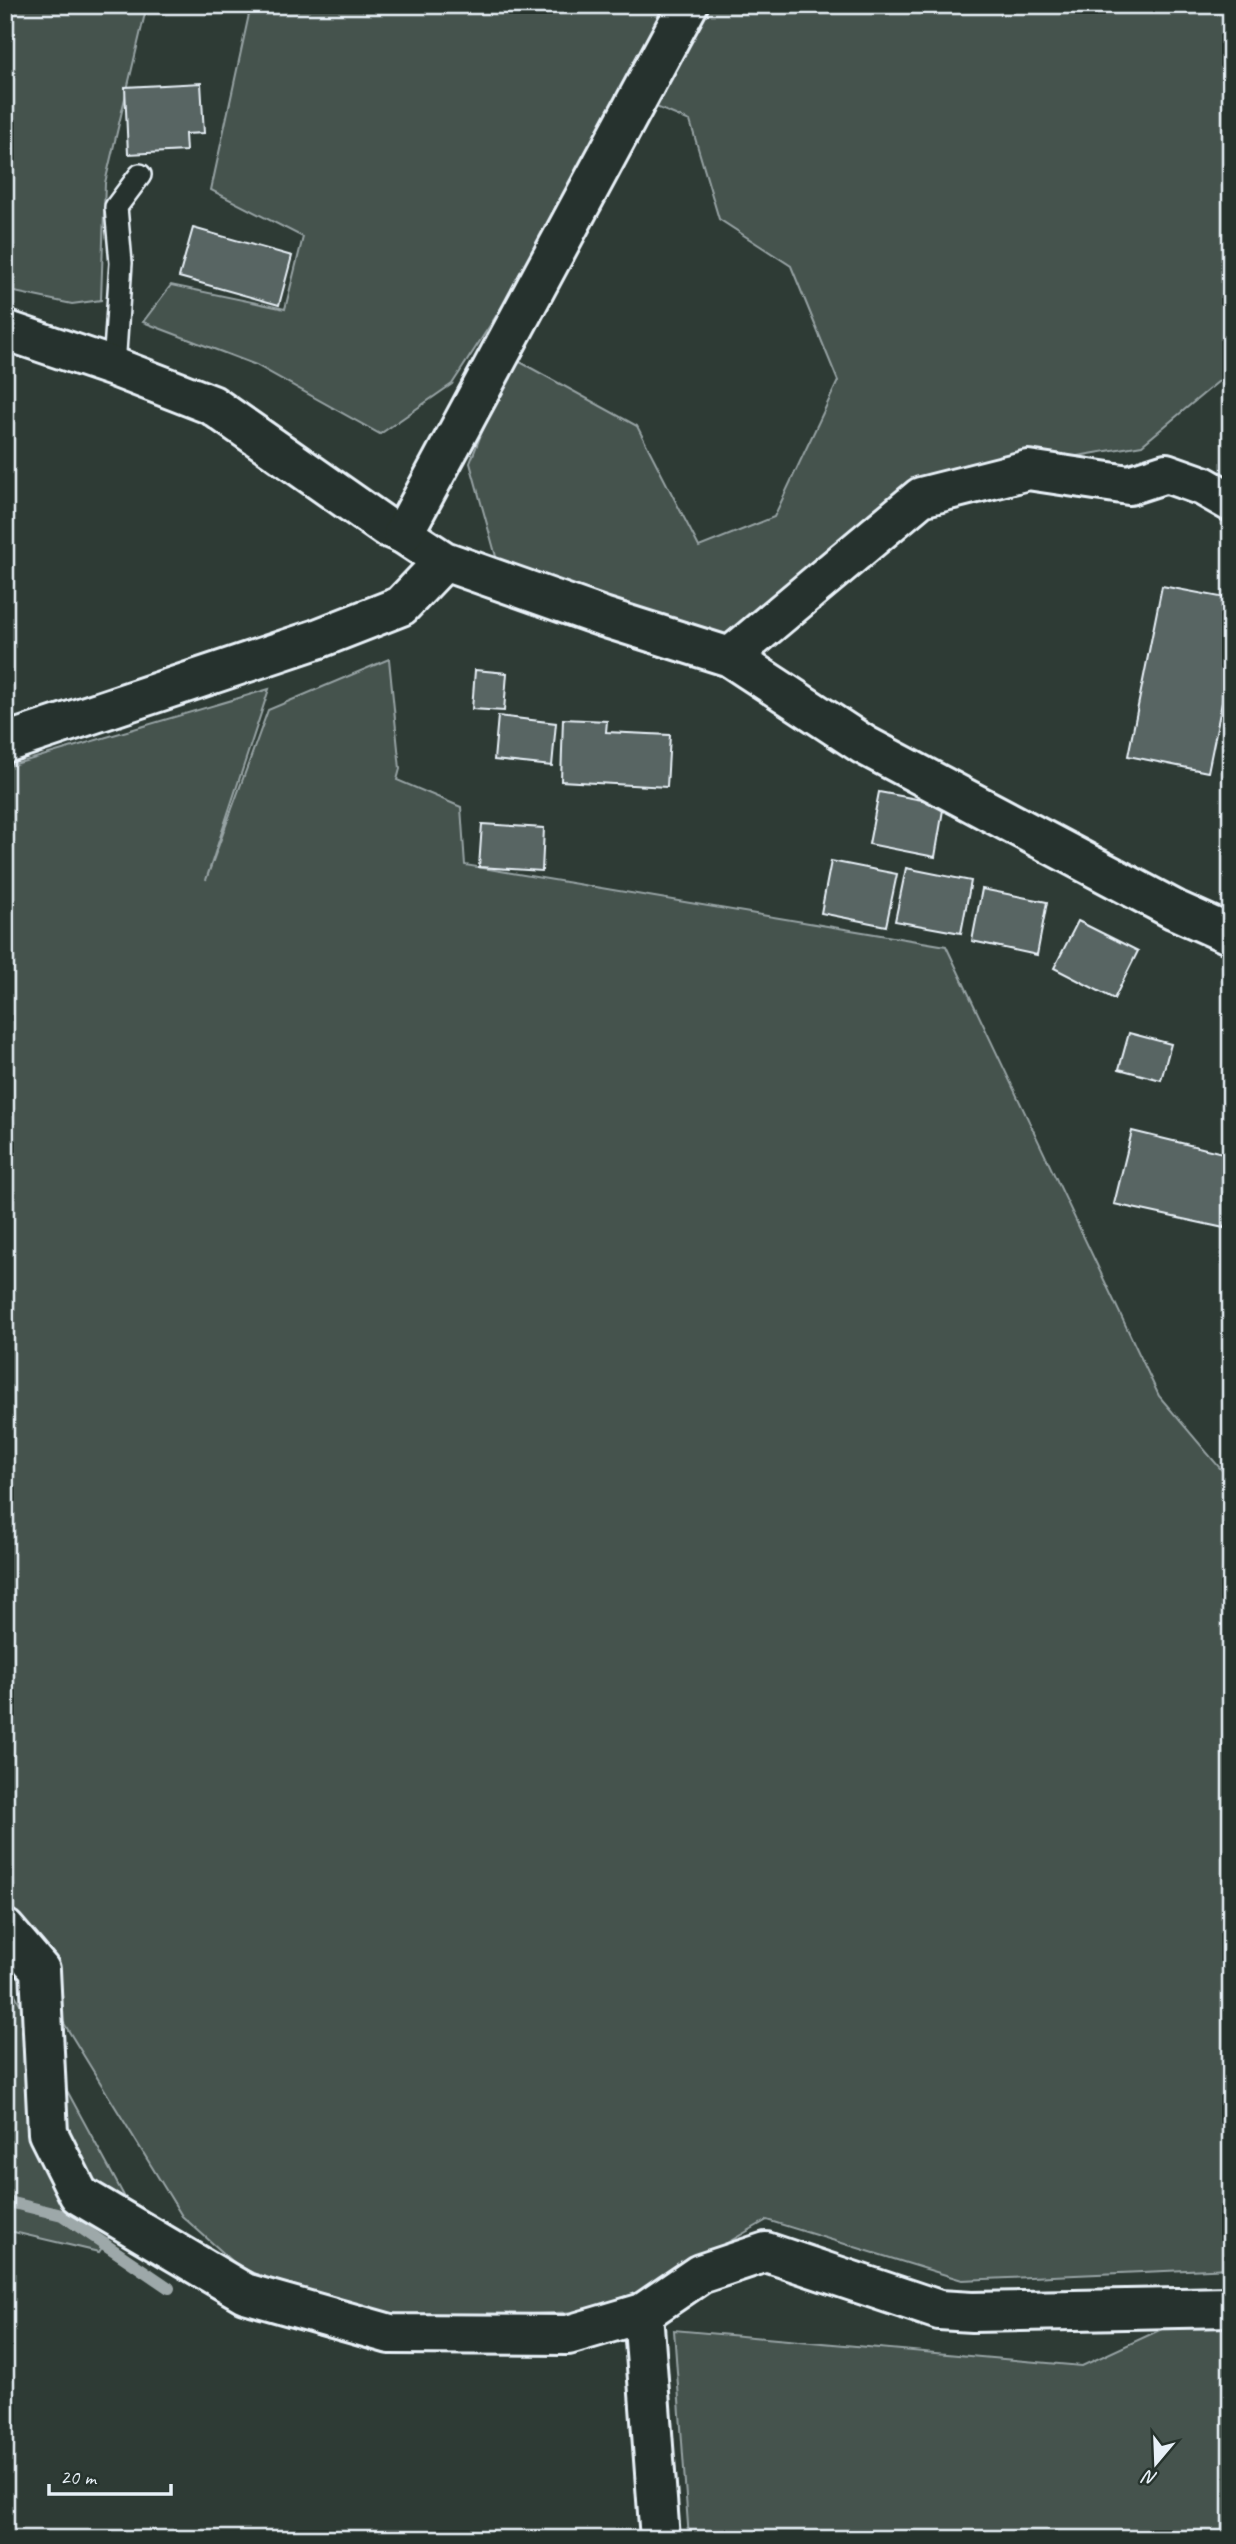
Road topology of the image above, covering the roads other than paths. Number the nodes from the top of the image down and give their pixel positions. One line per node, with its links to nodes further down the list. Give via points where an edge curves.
1 (688, 5): 6 (street)
2 (140, 175): 4 (lane, via 116,207 121,263)
3 (5, 330): 4 (street)
4 (114, 367): 6 (street, via 212,405 386,527)
5 (1231, 502): 8 (street, via 1166,473 1129,485 1028,470 921,497)
6 (403, 534): 7 (street)
7 (444, 561): 8 (street); 9 (street, via 401,606 317,639)
8 (730, 657): 10 (street, via 864,745 1175,911)
9 (5, 743)
10 (1231, 935)
11 (5, 1929): 13 (street, via 40,1970 48,2133 79,2195 245,2293 390,2334 568,2335)
12 (1231, 2306): 13 (street, via 939,2310 766,2252 699,2274)
13 (643, 2313): 14 (street)
14 (660, 2539)

